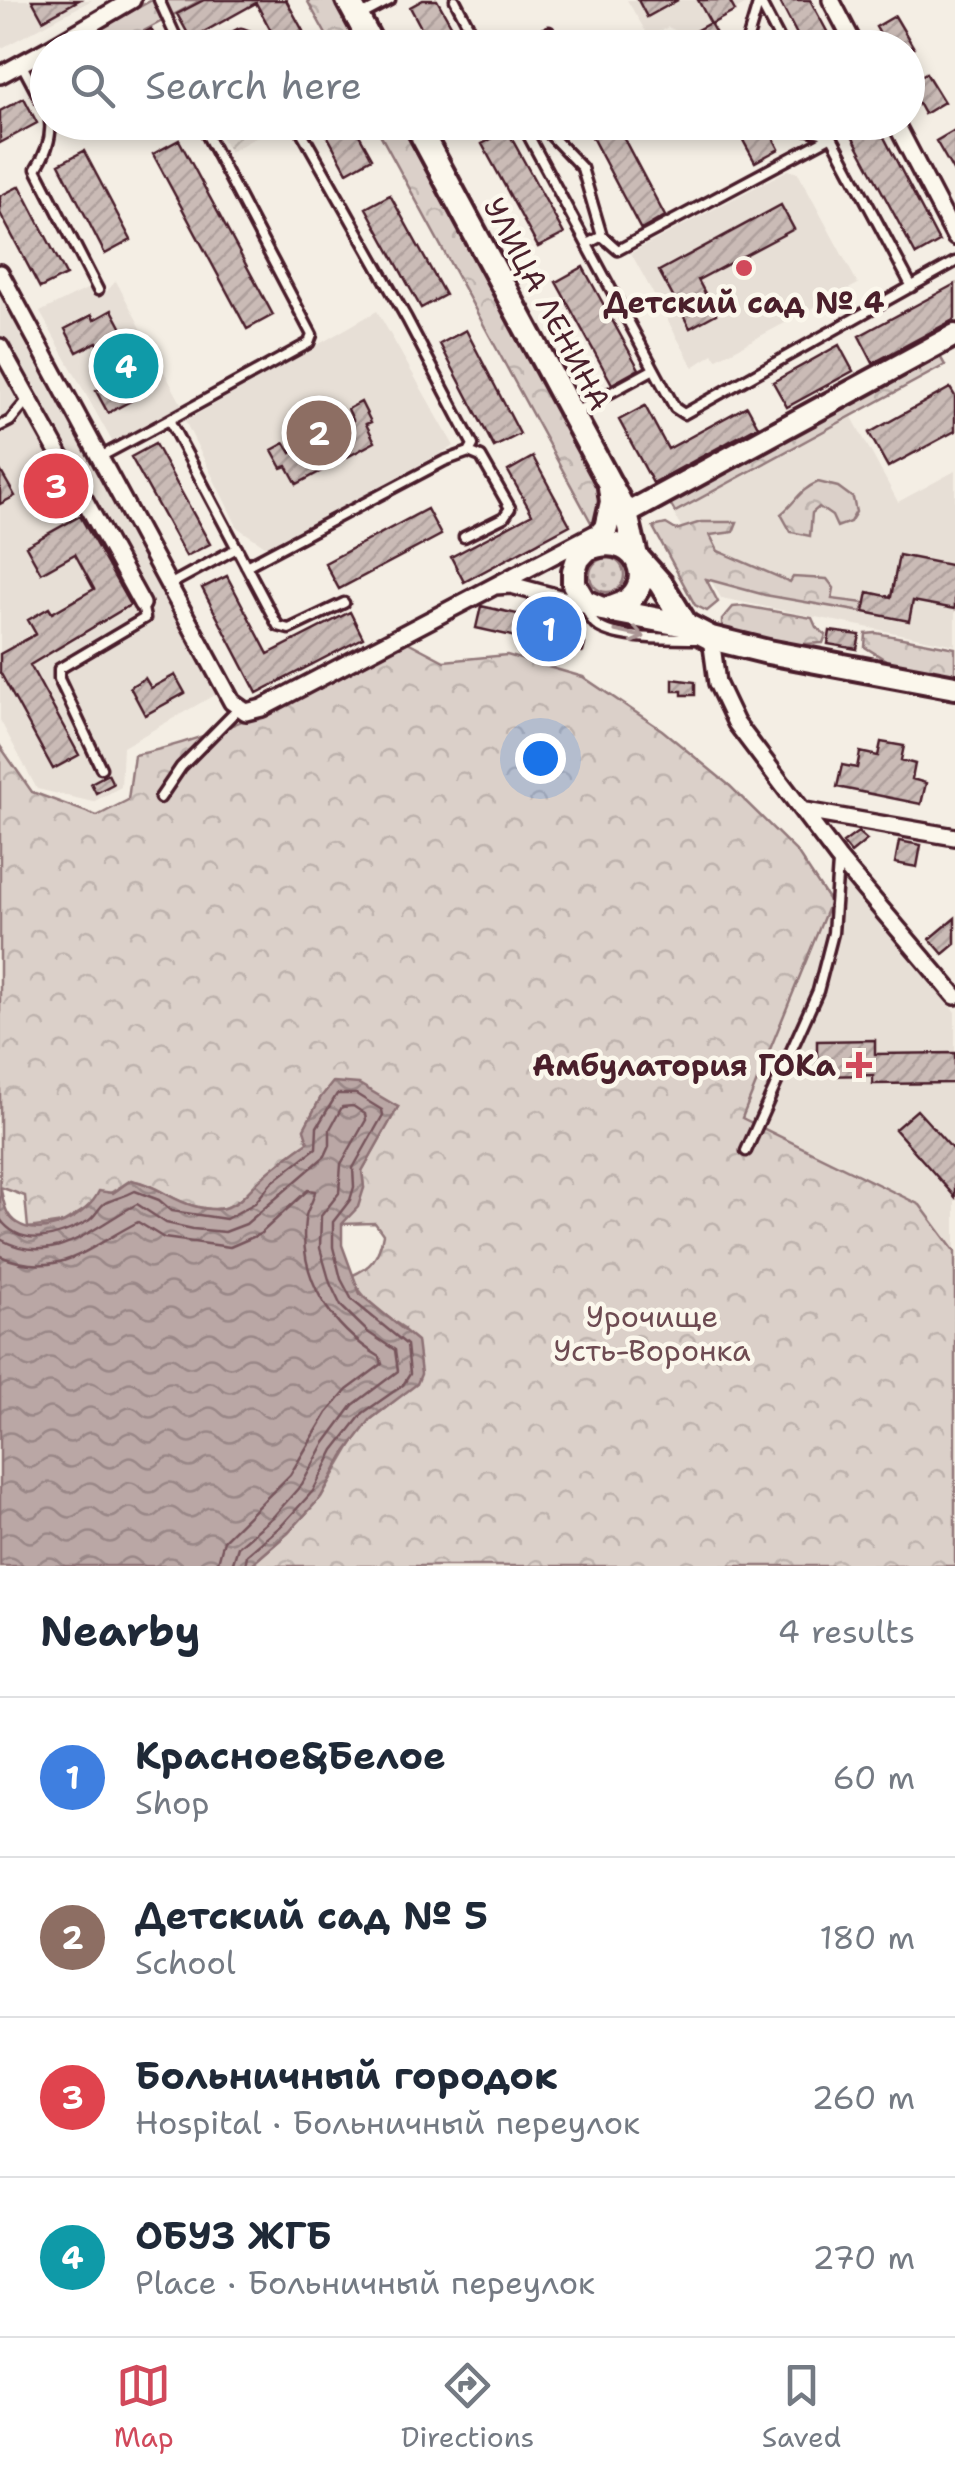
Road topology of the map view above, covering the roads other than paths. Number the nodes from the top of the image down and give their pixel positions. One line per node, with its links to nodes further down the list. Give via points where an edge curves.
1 (132, 0): 8 (street)
2 (159, 0): 9 (lane)
3 (390, 0): 7 (lane)
4 (759, 0): 11 (lane); 12 (lane)
5 (831, 0): 13 (street)
6 (459, 2): 10 (lane)
7 (353, 9)
8 (80, 30)
9 (172, 30)
10 (472, 30)
11 (750, 30)
12 (775, 30)
13 (847, 30)
14 (30, 59): 15 (street)
15 (22, 64): 16 (street); 17 (lane)
16 (0, 76)
17 (30, 79)
18 (49, 140): 33 (lane, via 36,170)
19 (209, 140): 39 (lane, via 312,335 309,343)
20 (306, 140): 41 (lane, via 473,445)
21 (424, 140): 38 (main road, УЛИЦА ЛЕНИНА)
22 (531, 140): 29 (lane)
23 (555, 140): 27 (lane, via 582,168)
24 (824, 140): 27 (lane, via 618,250)
25 (834, 140): 32 (lane)
26 (904, 140): 28 (street)
27 (602, 236): 29 (lane)
28 (955, 236)
29 (586, 244): 36 (lane)
30 (955, 262): 32 (lane)
31 (0, 273): 42 (street)
32 (912, 287): 36 (lane, via 684,414)
33 (98, 290)
34 (955, 335): 44 (street)
35 (0, 346): 37 (street)
36 (654, 370): 38 (lane)
37 (29, 398): 40 (lane); 54 (street)
38 (572, 413): 43 (main road, УЛИЦА ЛЕНИНА)
39 (169, 420): 42 (lane); 47 (lane)
40 (0, 426)
41 (469, 452): 46 (lane, via 481,457 510,508); 50 (lane)
42 (100, 457): 51 (street)
43 (610, 483): 44 (main road, УЛИЦА ЛЕНИНА); 45 (main road)
44 (626, 514): 45 (street); 49 (main road, УЛИЦА ЛЕНИНА)
45 (606, 528): 48 (main road); 52 (street)
46 (464, 537)
47 (237, 548): 50 (lane); 51 (lane)
48 (587, 549): 49 (main road, via 622,544); 55 (main road, via 574,584)
49 (636, 556): 55 (main road, via 642,575 636,594 621,607); 56 (main road)
50 (246, 566): 53 (lane, via 278,626 289,629)
51 (169, 585): 59 (street, via 232,702)
52 (491, 587): 55 (street, via 511,585); 59 (street, via 262,708)
53 (344, 603)
54 (142, 604): 60 (lane, via 145,618 59,669)
55 (594, 608): 56 (main road); 57 (lane, one-way to 57, via 589,617 600,628 648,638)
56 (686, 626): 57 (main road)
57 (711, 638): 58 (main road); 62 (street, via 716,683 736,723)
58 (955, 687)
59 (243, 709): 61 (lane, via 181,767)
60 (101, 768)
61 (160, 798)
62 (805, 811): 63 (street); 64 (street)
63 (955, 837)
64 (838, 858): 65 (street); 66 (lane, via 833,933 818,991)
65 (955, 996)
66 (746, 1151)

